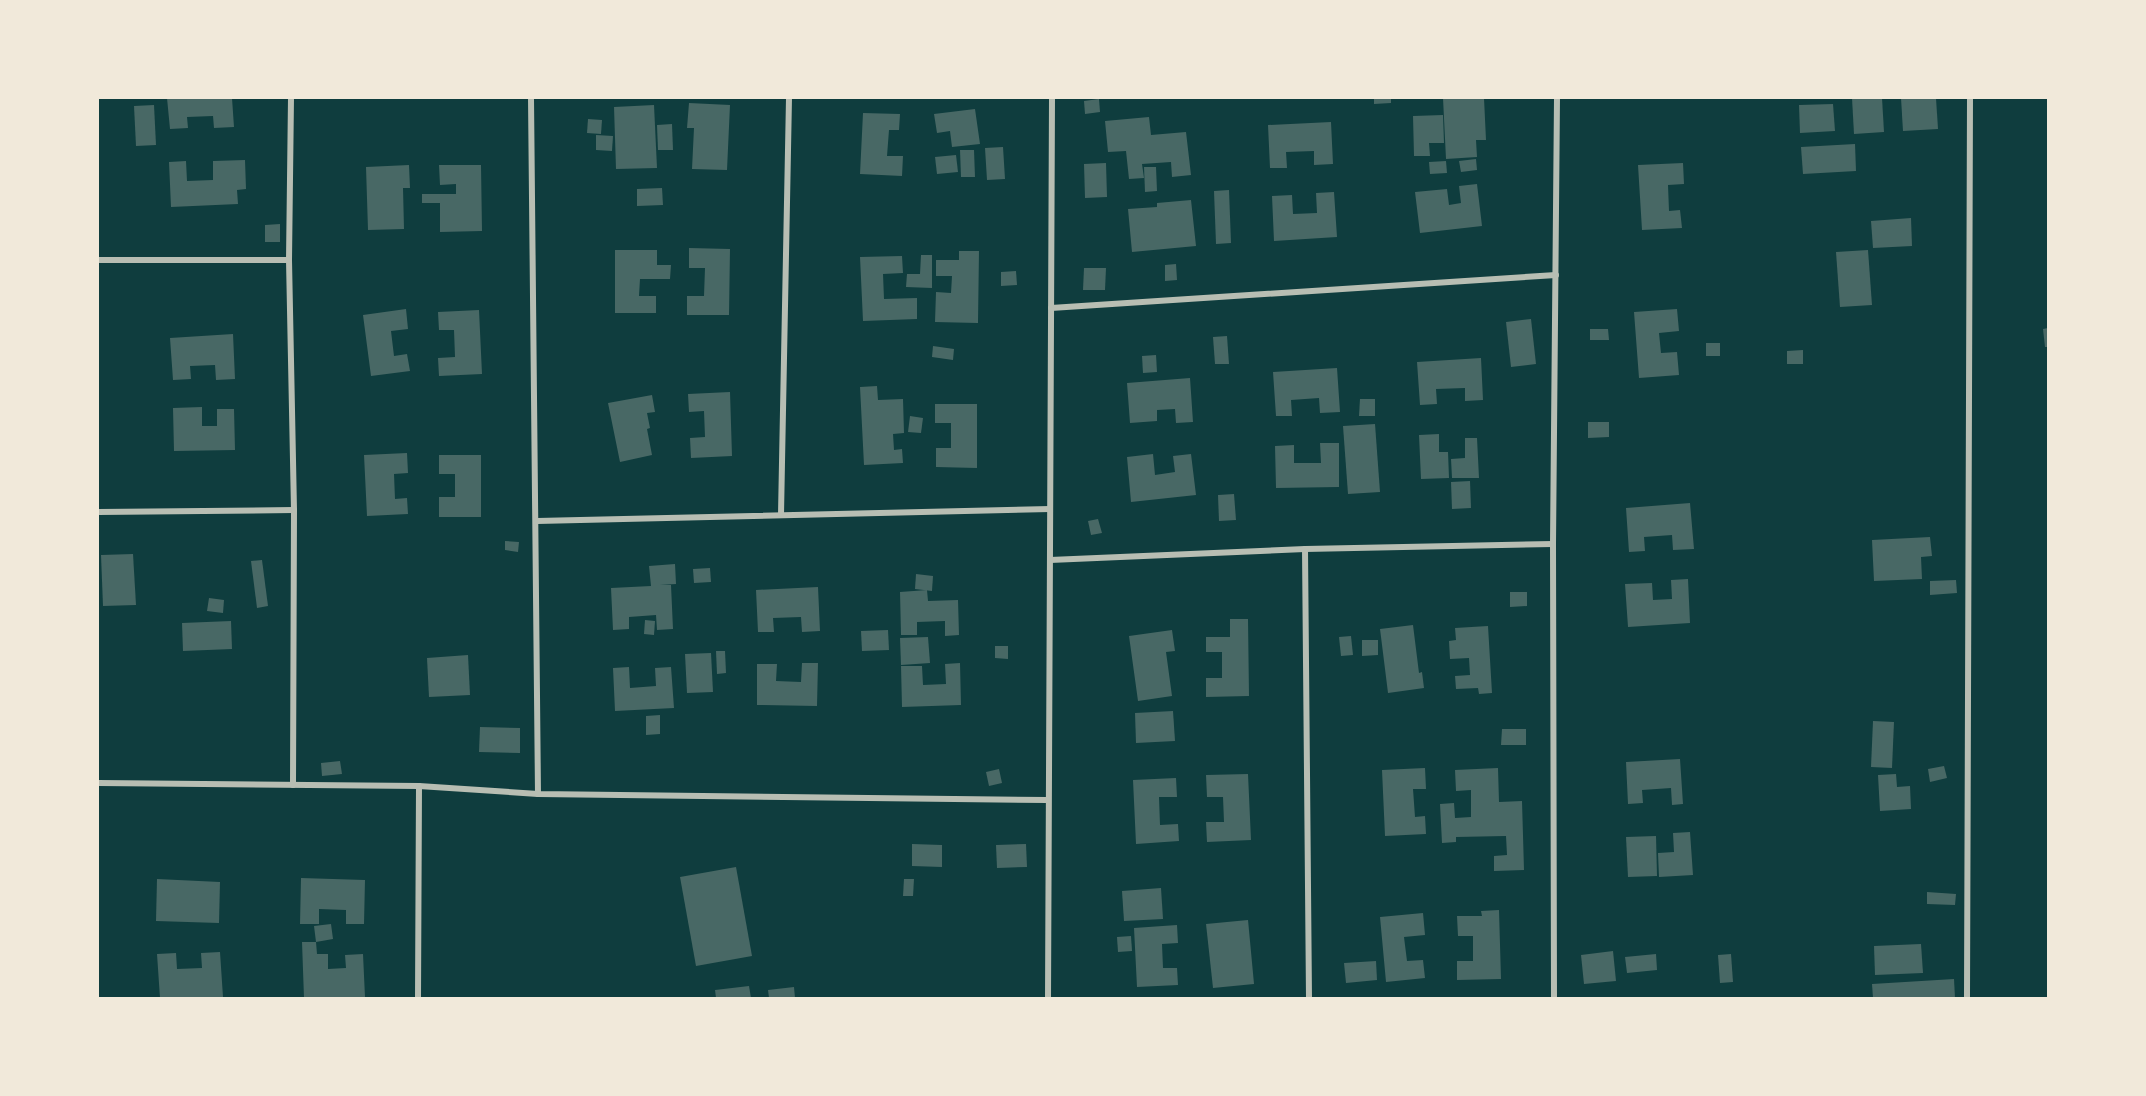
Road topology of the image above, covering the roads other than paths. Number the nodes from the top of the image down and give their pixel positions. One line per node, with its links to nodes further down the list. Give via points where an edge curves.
1 (291, 98): 8 (street)
2 (531, 98): 15 (street)
3 (789, 98): 14 (street)
4 (1052, 98): 10 (street)
5 (1557, 98): 9 (street)
6 (1970, 98): 28 (street)
7 (98, 260): 8 (street)
8 (289, 261): 12 (street)
9 (1556, 275): 10 (street); 16 (street)
10 (1051, 308): 11 (street)
11 (1050, 509): 14 (street); 18 (street)
12 (294, 510): 13 (street); 20 (street)
13 (98, 512)
14 (781, 515): 15 (street)
15 (537, 521): 22 (street)
16 (1553, 544): 17 (street); 27 (street)
17 (1305, 549): 18 (street); 26 (street)
18 (1050, 560): 23 (street)
19 (98, 783): 20 (street)
20 (293, 785): 21 (street)
21 (419, 786): 22 (street); 24 (street)
22 (538, 794): 23 (street)
23 (1047, 800): 25 (street)
24 (418, 999)
25 (1048, 999)
26 (1309, 999)
27 (1554, 999)
28 (1966, 999)

